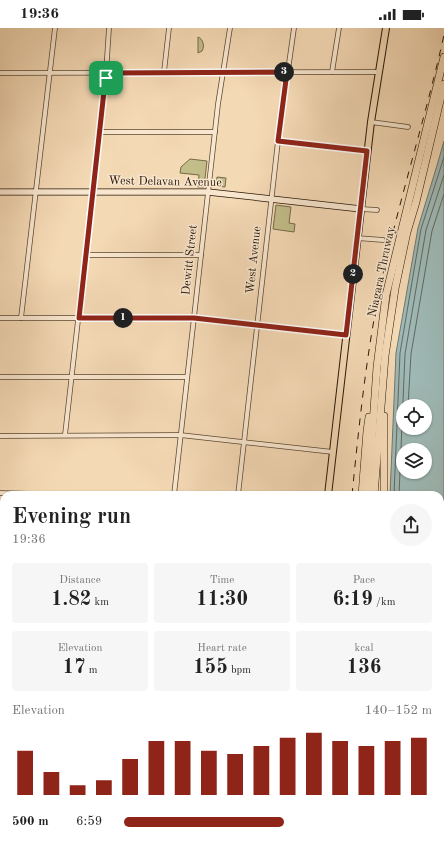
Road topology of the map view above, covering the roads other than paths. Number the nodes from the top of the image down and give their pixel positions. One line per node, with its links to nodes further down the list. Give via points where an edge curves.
1 (55, 28): 15 (street)
2 (109, 28): 16 (street)
3 (169, 28): 9 (street)
4 (230, 28): 10 (street, Dewitt Street)
5 (294, 28): 11 (street, West Avenue)
6 (339, 28): 12 (street)
7 (386, 28): 13 (main road)
8 (444, 57): 41 (highway, Niagara Thruway, via 386,295)
9 (164, 72): 10 (street); 16 (street)
10 (223, 72): 11 (street); 21 (street, Dewitt Street)
11 (287, 72): 12 (street); 22 (street, West Avenue)
12 (332, 72): 13 (street)
13 (378, 72): 18 (main road)
14 (0, 73): 15 (street)
15 (50, 73): 16 (street); 25 (street)
16 (106, 73): 20 (street)
17 (444, 84): 41 (highway, Niagara Thruway, via 405,239)
18 (371, 122): 19 (street); 23 (main road)
19 (408, 127)
20 (100, 132): 21 (street); 26 (street)
21 (215, 132): 27 (street, Dewitt Street)
22 (278, 141): 23 (street); 28 (street, West Avenue)
23 (367, 151): 29 (main road)
24 (0, 192): 25 (street, West Delavan Avenue)
25 (36, 192): 26 (street, West Delavan Avenue); 36 (street)
26 (93, 192): 27 (street, West Delavan Avenue); 33 (street)
27 (208, 192): 28 (street, West Delavan Avenue); 34 (street, Dewitt Street)
28 (271, 199): 29 (street, West Delavan Avenue); 39 (street, West Avenue)
29 (361, 209): 30 (street, West Delavan Avenue); 31 (main road)
30 (377, 210)
31 (357, 238): 32 (street); 40 (main road)
32 (383, 240)
33 (86, 255): 34 (street); 37 (street)
34 (201, 256): 38 (street, Dewitt Street)
35 (0, 318): 36 (street)
36 (21, 318): 37 (street)
37 (79, 318): 38 (street); 44 (street)
38 (194, 318): 39 (street); 42 (street, Dewitt Street)
39 (257, 325): 40 (street); 48 (street, West Avenue)
40 (346, 335): 49 (main road)
41 (380, 368): 53 (highway, via 367,431); 54 (highway, Niagara Thruway); 55 (highway, Niagara Thruway); 56 (highway, via 385,391)
42 (187, 376): 44 (street); 46 (street, Dewitt Street)
43 (0, 377): 44 (street)
44 (72, 377): 45 (street)
45 (65, 435): 46 (street); 47 (street)
46 (180, 435): 48 (street); 50 (street, Dewitt Street)
47 (0, 436)
48 (244, 442): 49 (street); 51 (street, West Avenue)
49 (333, 452): 52 (main road)
50 (174, 491)
51 (238, 491)
52 (328, 491)
53 (362, 491)
54 (368, 491)
55 (374, 491)
56 (384, 491)

